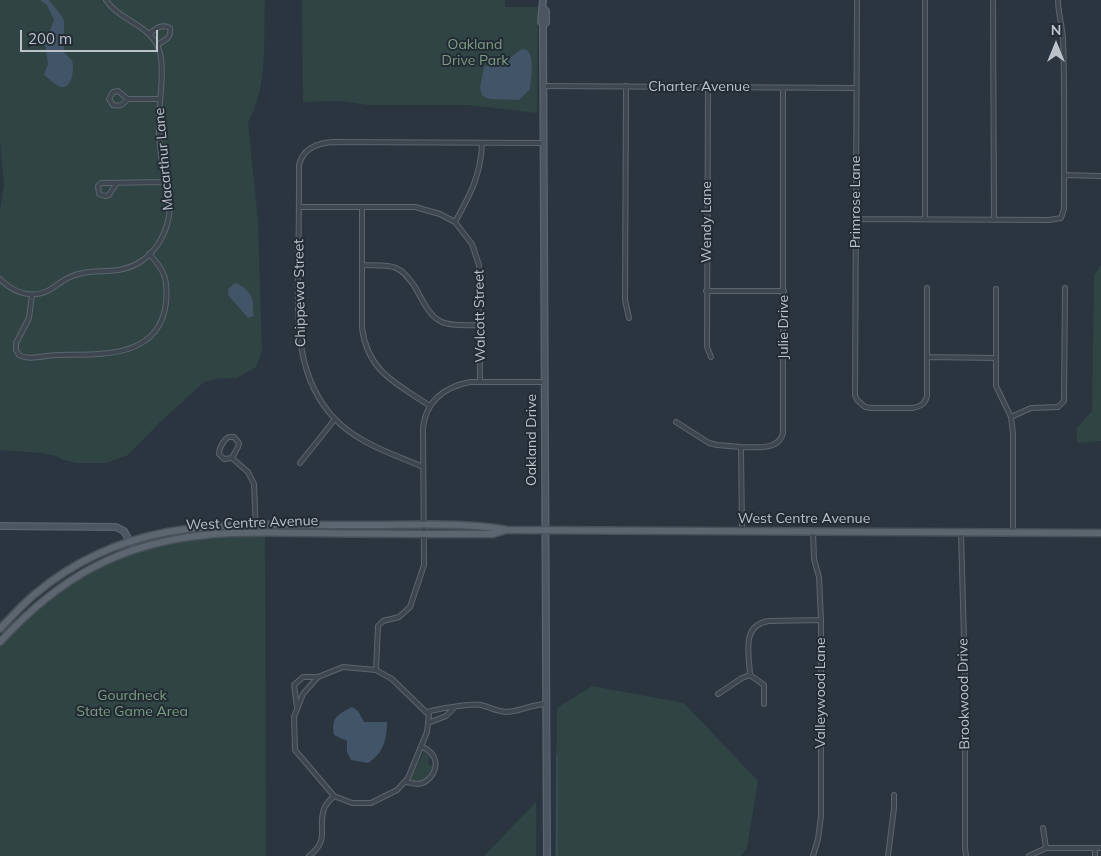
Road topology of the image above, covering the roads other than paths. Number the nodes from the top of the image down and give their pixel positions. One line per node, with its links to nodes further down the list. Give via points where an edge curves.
1 (106, 0): 7 (street, Macarthur Lane, via 114,10)
2 (543, 0): 9 (main road, Oakland Drive)
3 (857, 0): 13 (street, Primrose Lane)
4 (925, 0): 25 (street)
5 (992, 0): 26 (street)
6 (1058, 0): 18 (street, via 1063,36)
7 (149, 34): 8 (street, Macarthur Lane); 8 (street, via 160,26 170,28 169,38)
8 (157, 45): 15 (street, Macarthur Lane, via 162,62)
9 (542, 86): 10 (street, Charter Avenue); 17 (main road, Oakland Drive)
10 (626, 86): 11 (street, Charter Avenue); 37 (street, via 625,300)
11 (708, 86): 12 (street, Charter Avenue); 34 (street, Wendy Lane)
12 (783, 88): 13 (street, Charter Avenue); 35 (street, Julie Drive)
13 (856, 88): 24 (street, Primrose Lane)
14 (128, 99): 14 (street, via 118,91 113,92 109,99 118,106); 15 (street)
15 (159, 99): 20 (street, Macarthur Lane)
16 (482, 143): 17 (street); 22 (street, Chippewa Street, via 317,144 308,149 299,165); 27 (street, via 479,170)
17 (543, 143): 43 (main road, Oakland Drive)
18 (1064, 175): 19 (street); 26 (street, via 1061,218)
19 (1101, 176)
20 (165, 182): 21 (street); 28 (street, Macarthur Lane, via 170,206 166,228)
21 (116, 184): 21 (street, via 100,182 99,194 109,196)
22 (299, 207): 23 (street); 46 (street, Chippewa Street, via 298,322 301,349 313,388)
23 (362, 207): 27 (street, via 415,207); 29 (street)
24 (856, 219): 25 (street); 40 (street, Primrose Lane, via 855,395 859,402 871,408 913,408 923,404 927,396)
25 (925, 219): 26 (street)
26 (994, 219)
27 (456, 222): 38 (street, Walcott Street, via 477,255)
28 (149, 254): 36 (street, Macarthur Lane, via 120,270 72,276 45,292); 36 (street, via 162,268 167,284 165,310 157,328 144,341 121,351 19,356 16,343 29,318)
29 (362, 265): 38 (street, via 390,266 404,273 434,319 452,325); 44 (street, via 362,328 366,347 374,363 387,376)
30 (0, 279): 36 (street, via 12,289)
31 (927, 288): 40 (street)
32 (1065, 288): 45 (street, via 1064,401 1058,407 1031,408)
33 (996, 289): 41 (street)
34 (706, 291): 35 (street); 39 (street, Wendy Lane, via 706,347)
35 (784, 291): 48 (street, Julie Drive, via 782,437 770,446)
36 (32, 295)
37 (629, 318)
38 (481, 325): 42 (street, Walcott Street)
39 (711, 357)
40 (927, 357): 41 (street)
41 (996, 358): 45 (street, via 996,386)
42 (480, 382): 43 (street); 44 (street, via 452,387)
43 (544, 382): 56 (main road, Oakland Drive)
44 (430, 406): 51 (street, via 424,421)
45 (1011, 418): 61 (street)
46 (335, 419): 50 (street); 51 (street, Chippewa Street, via 361,439)
47 (676, 422): 48 (street, via 709,443)
48 (741, 447): 57 (street)
49 (232, 458): 49 (street, via 239,443 234,437 229,437 219,454 224,459); 52 (street, via 248,472 254,484)
50 (300, 463)
51 (423, 467): 54 (street)
52 (256, 525): 54 (main road, West Centre Avenue); 60 (street); 64 (main road, West Centre Avenue, via 198,526)
53 (0, 526): 64 (main road, via 116,527 122,529)
54 (423, 526): 55 (main road, West Centre Avenue); 63 (street)
55 (507, 530): 56 (main road, West Centre Avenue); 63 (main road, West Centre Avenue, via 493,534)
56 (544, 530): 57 (main road, West Centre Avenue); 73 (main road, Oakland Drive)
57 (742, 531): 58 (main road, West Centre Avenue)
58 (813, 531): 59 (main road, West Centre Avenue); 66 (street, Valleywood Lane, via 814,559 820,577)
59 (961, 532): 61 (main road, West Centre Avenue); 91 (street, Brookwood Drive)
60 (256, 533): 63 (main road, West Centre Avenue); 65 (main road, West Centre Avenue, via 206,534)
61 (1013, 533): 62 (main road, West Centre Avenue)
62 (1101, 533)
63 (423, 534): 69 (street, via 424,565 410,607 399,617 378,626)
64 (130, 540): 65 (main road); 67 (main road, West Centre Avenue, via 86,559 64,573 35,594)
65 (134, 549): 68 (main road, West Centre Avenue, via 93,567 57,589)
66 (821, 620): 70 (street, via 769,621 754,627 749,634); 89 (street, Valleywood Lane, via 821,816)
67 (0, 629)
68 (0, 642)
69 (376, 670): 71 (street, via 343,667); 77 (street, via 392,679)
70 (750, 675): 72 (street); 74 (street, via 764,685)
71 (318, 677): 75 (street, via 303,694); 75 (street, via 303,677 294,685)
72 (718, 694)
73 (546, 704): 76 (street, via 506,712 479,704); 88 (main road, Oakland Drive)
74 (764, 704)
75 (297, 708): 82 (street, via 294,717 295,750)
76 (454, 708): 77 (street); 78 (street, via 446,716)
77 (427, 712): 78 (street, via 430,715)
78 (428, 723): 79 (street)
79 (422, 746): 80 (street); 80 (street, via 435,760 434,770 429,779 418,784)
80 (405, 782): 82 (street, via 397,790 371,803 352,803)
81 (894, 795): 90 (street)
82 (334, 796): 87 (street, via 323,810 323,833 318,849)
83 (1043, 828): 84 (street)
84 (1046, 848): 85 (street); 92 (street)
85 (1095, 848): 86 (street); 93 (street)
86 (1101, 848)
87 (309, 856)
88 (547, 856)
89 (813, 856)
90 (888, 856)
91 (966, 856)
92 (1029, 856)
93 (1095, 856)

